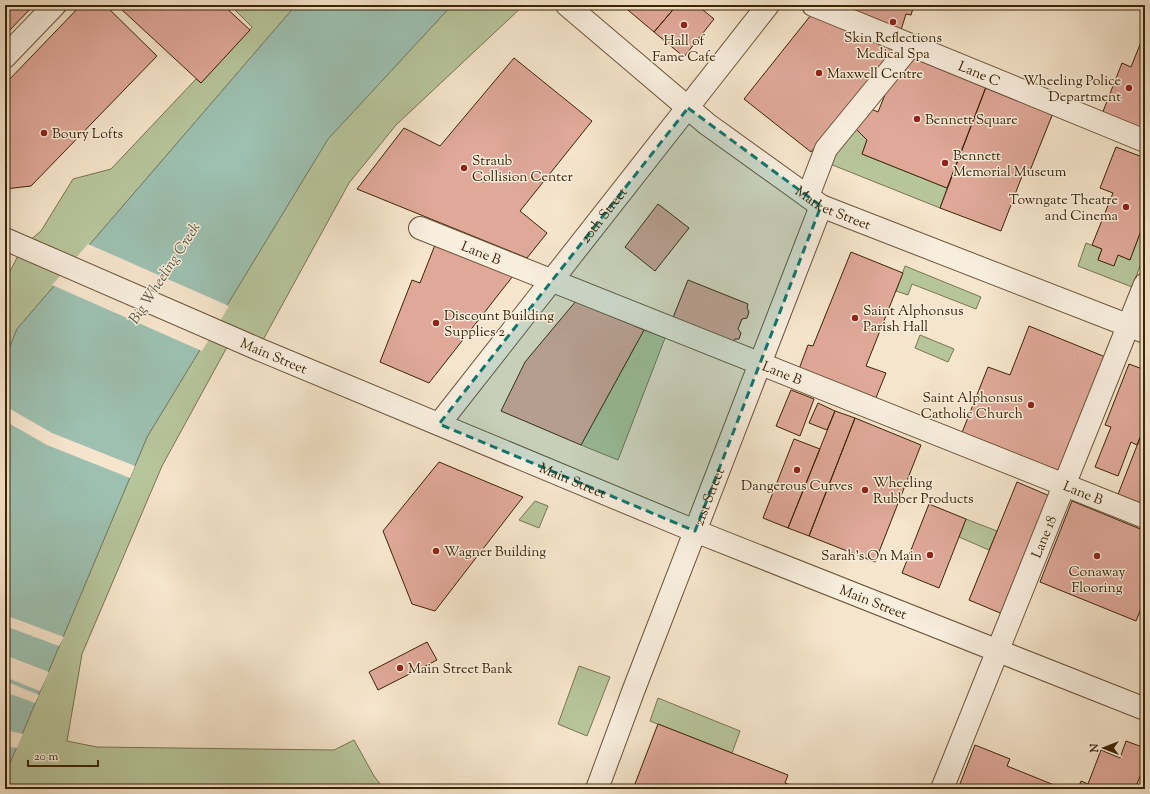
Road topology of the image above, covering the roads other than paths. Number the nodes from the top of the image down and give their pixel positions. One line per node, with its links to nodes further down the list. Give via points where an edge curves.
1 (55, 5): 6 (street)
2 (567, 5): 7 (street, Market Street)
3 (768, 5): 7 (street, 20th Street)
4 (814, 5): 5 (street, Lane C)
5 (912, 45): 8 (street, Lane C); 9 (street, 21st Street, via 826,149)
6 (5, 57)
7 (688, 108): 9 (street, Market Street); 12 (street, 20th Street)
8 (1145, 141)
9 (815, 201): 14 (street, Market Street); 15 (street, 21st Street)
10 (420, 228): 12 (street, Lane B)
11 (14, 243): 16 (street, Main Street)
12 (552, 281): 15 (street, Lane B); 16 (street, 20th Street)
13 (1145, 284): 14 (street, Lane 18)
14 (1137, 329): 17 (street, Lane 18)
15 (760, 365): 17 (street, Lane B); 19 (street, 21st Street)
16 (439, 424): 19 (street, Main Street)
17 (1065, 484): 18 (street, Lane B); 20 (street, Lane 18)
18 (1145, 517)
19 (695, 531): 20 (street, Main Street); 22 (street, 21st Street)
20 (998, 651): 21 (street, Main Street); 23 (street, Lane 18)
21 (1145, 709)
22 (597, 789)
23 (942, 789)

